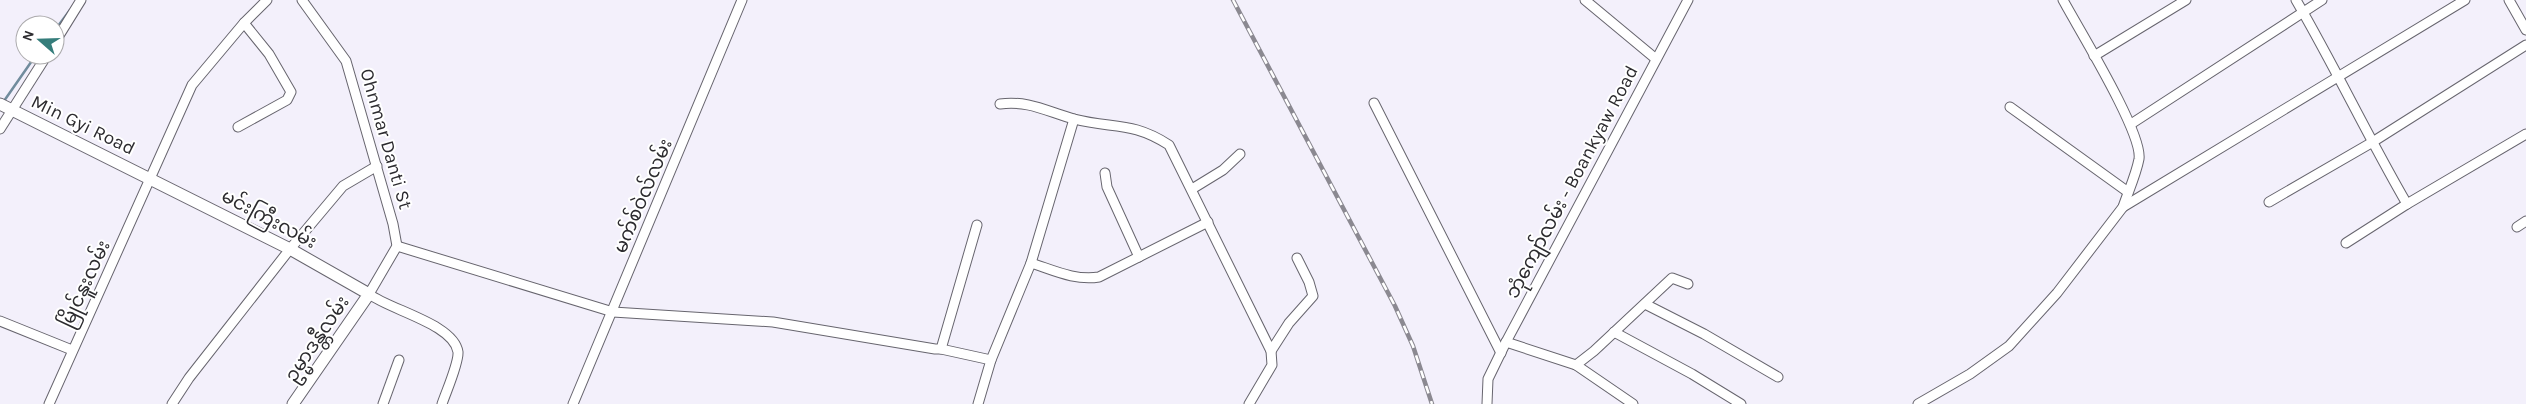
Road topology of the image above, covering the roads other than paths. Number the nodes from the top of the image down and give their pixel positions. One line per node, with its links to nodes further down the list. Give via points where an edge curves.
1 (81, 0): 15 (street)
2 (267, 0): 14 (street, မြိုင်နူးလမ်း)
3 (302, 0): 34 (street, Ohnmar Danti St, via 346,61)
4 (742, 0): 55 (street, မက်စ်ဝဲလ်လမ်း)
5 (1586, 0): 19 (street)
6 (1688, 0): 19 (street, ဘုံကျော်လမ်း - Boankyaw Road)
7 (2063, 0): 18 (street)
8 (2186, 0): 18 (street)
9 (2296, 0): 13 (street)
10 (2322, 0): 13 (street)
11 (2465, 0): 21 (street)
12 (2509, 0): 16 (street)
13 (2303, 12): 21 (street); 28 (street)
14 (244, 23): 29 (street, via 269,54 291,92 287,100); 36 (street, မြိုင်နူးလမ်း, via 192,85)
15 (65, 26)
16 (2526, 30)
17 (2526, 45): 32 (street)
18 (2094, 56): 28 (street)
19 (1656, 59): 58 (street, ဘုံကျော်လမ်း - Boankyaw Road)
20 (41, 65): 26 (street)
21 (2339, 75): 32 (street); 41 (street)
22 (1374, 103): 62 (street)
23 (0, 104): 26 (main road, Min Gyi Road)
24 (1000, 104): 27 (street, via 1022,103)
25 (2010, 107): 38 (street)
26 (13, 110): 30 (street); 36 (main road, Min Gyi Road)
27 (1074, 119): 37 (street, via 1132,127 1154,135 1169,145); 51 (street)
28 (2131, 124): 38 (street, via 2139,158)
29 (238, 127)
30 (0, 129)
31 (2526, 134): 40 (street)
32 (2371, 143): 39 (street); 40 (street)
33 (1240, 154): 37 (street, via 1224,170)
34 (377, 166): 47 (street, Ohnmar Danti St); 48 (street, via 342,186)
35 (1105, 173): 49 (street, via 1107,187)
36 (151, 178): 48 (main road, မင်းကြီးလမ်း); 60 (street, မြိုင်နူးလမ်း)
37 (1192, 189): 43 (street)
38 (2128, 192): 41 (street)
39 (2268, 202)
40 (2407, 204): 46 (street)
41 (2123, 207): 78 (street, via 2058,293 2009,346 1970,374)
42 (2526, 221): 45 (street)
43 (1208, 222): 49 (street); 61 (street)
44 (977, 225): 59 (street)
45 (2517, 227)
46 (2346, 243)
47 (397, 246): 53 (street); 55 (street)
48 (290, 248): 53 (main road, မင်းကြီးလမ်း); 68 (street)
49 (1139, 257): 51 (street, via 1099,277 1086,279)
50 (1297, 258): 61 (street, via 1313,296)
51 (1031, 263): 64 (street)
52 (1688, 284): 54 (street, via 1672,278)
53 (369, 294): 69 (main road, ဥမ္မာဒန္တီလမ်း); 71 (street, via 381,303 443,330 454,342 458,353)
54 (1645, 304): 57 (street); 66 (street)
55 (612, 312): 59 (street, via 773,322); 72 (street, မက်စ်ဝဲလ်လမ်း)
56 (0, 321): 60 (street)
57 (1614, 332): 65 (street); 77 (street)
58 (1506, 342): 62 (street, ဘုံကျော်လမ်း - Boankyaw Road); 65 (street)
59 (941, 349): 64 (street)
60 (72, 350): 67 (street, မြိုင်နူးလမ်း)
61 (1271, 351): 74 (street, via 1272,365)
62 (1501, 353): 75 (street, ဘုံကျော်လမ်း - Boankyaw Road, via 1488,379)
63 (399, 360): 70 (street)
64 (991, 360): 73 (street)
65 (1576, 365): 76 (street)
66 (1778, 377)
67 (50, 404)
68 (172, 404)
69 (293, 404)
70 (383, 404)
71 (442, 404)
72 (573, 404)
73 (978, 404)
74 (1249, 404)
75 (1487, 404)
76 (1633, 404)
77 (1741, 404)
78 (1918, 404)

